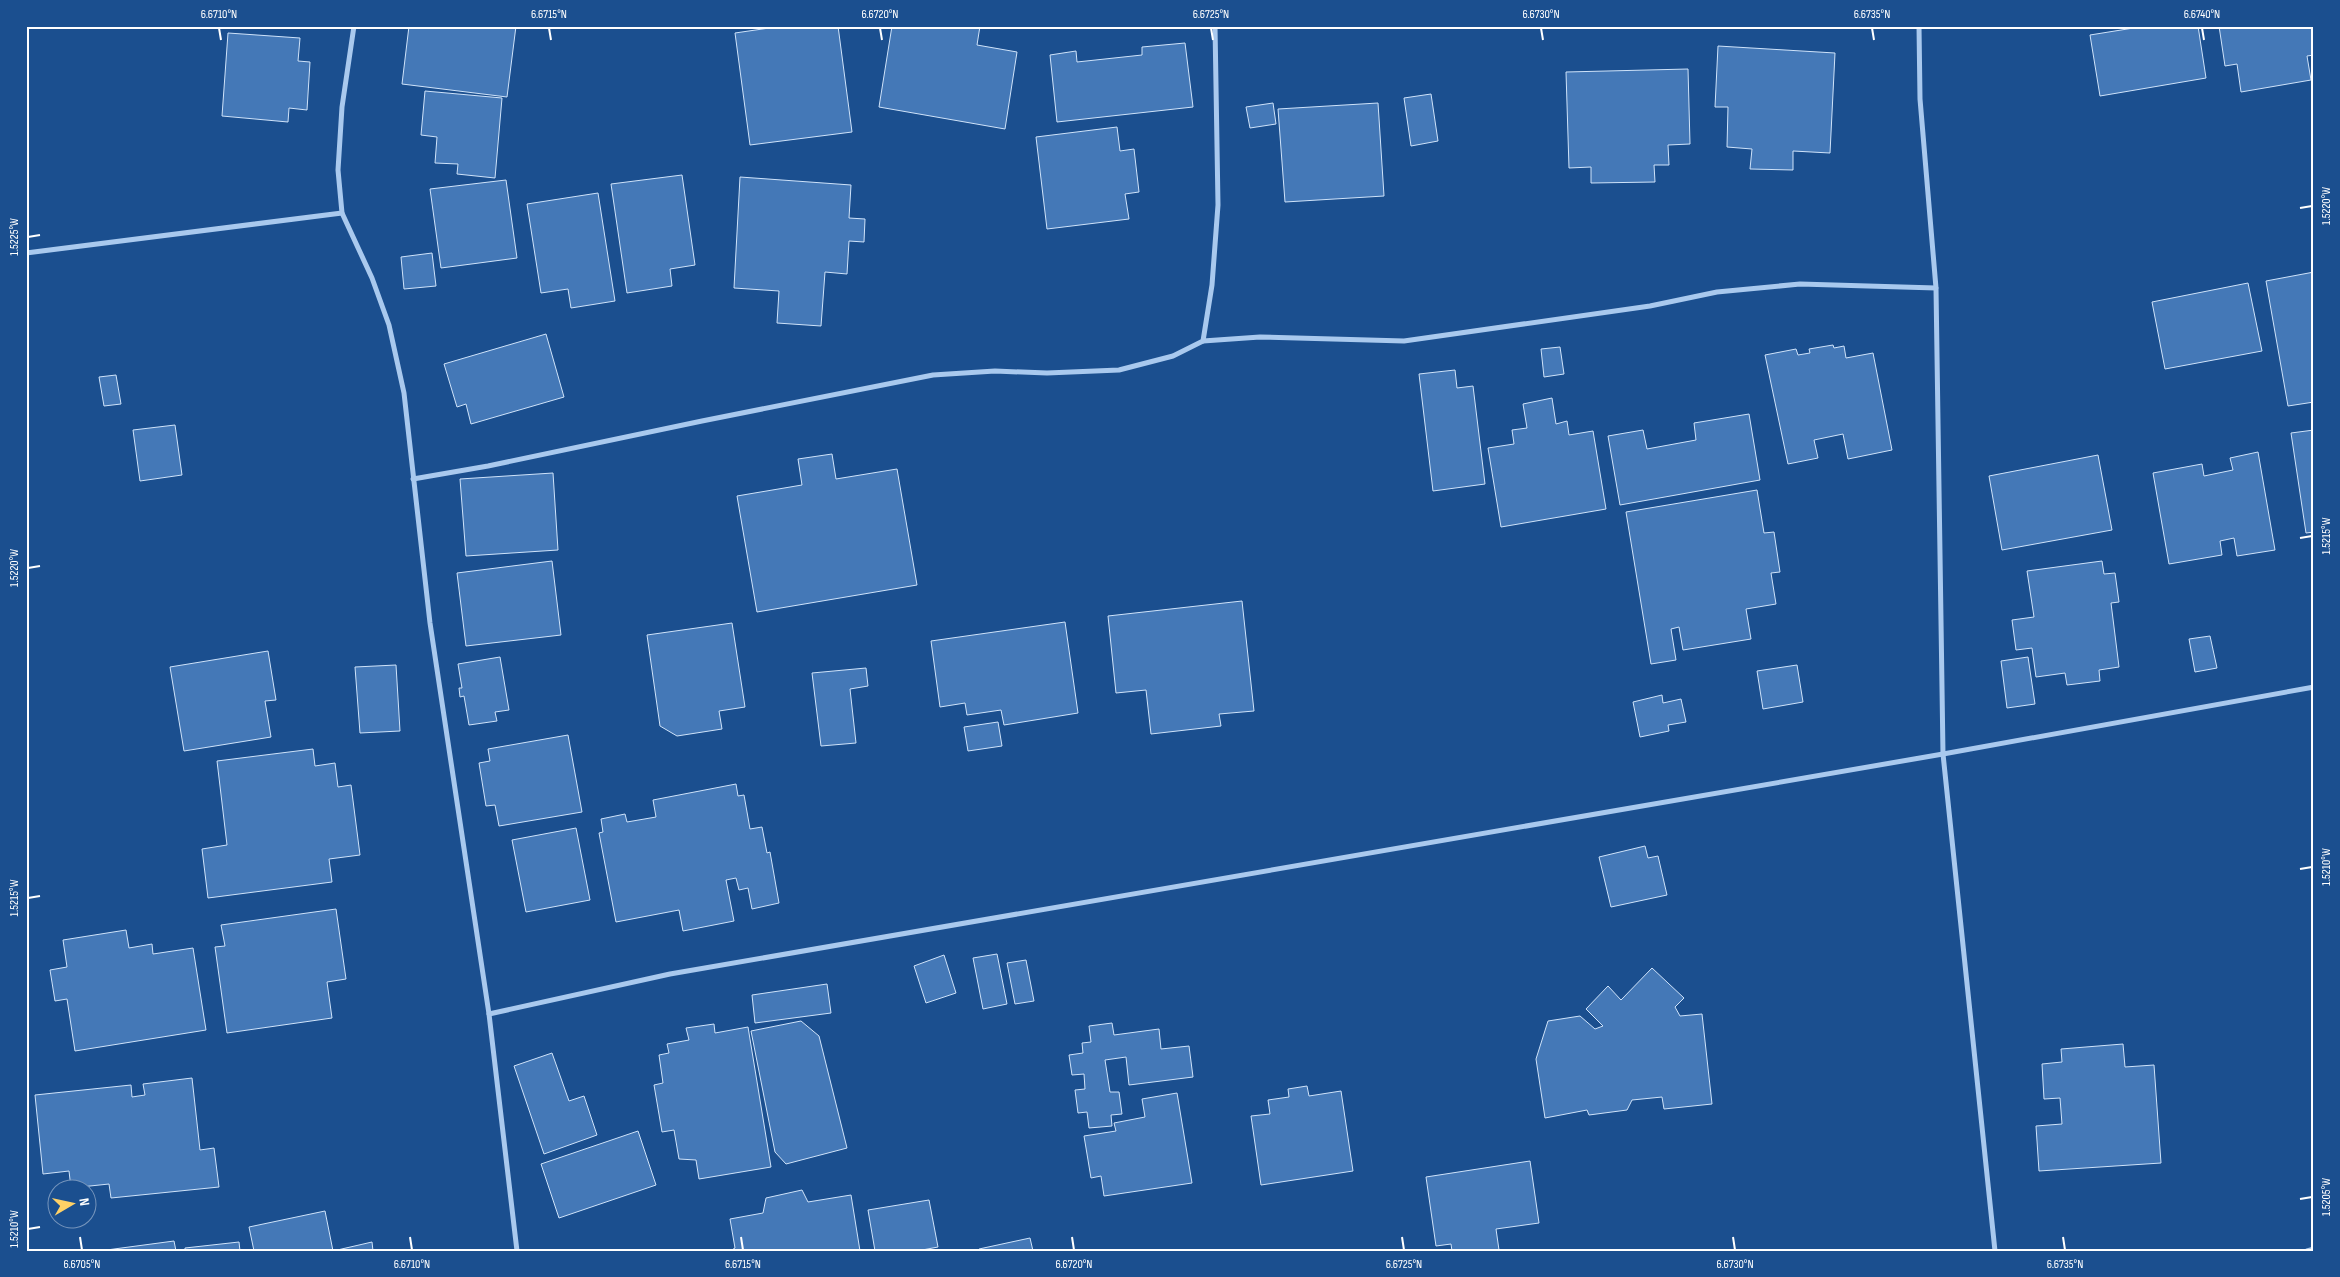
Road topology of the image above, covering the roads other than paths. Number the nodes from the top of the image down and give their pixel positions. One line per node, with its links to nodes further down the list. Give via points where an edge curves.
1 (354, 26): 4 (street, via 342,107 338,170)
2 (1215, 26): 7 (street, via 1218,205)
3 (1918, 26): 6 (street, via 1920,99)
4 (342, 212): 5 (street); 8 (street, via 389,325 404,393)
5 (26, 253)
6 (1936, 288): 7 (street, via 1800,284 1725,291 1650,306 1404,341 1260,337); 10 (street)
7 (1204, 341): 8 (street, via 1173,356 1119,370 995,371 932,376)
8 (413, 479): 11 (street, via 430,623)
9 (2314, 687): 10 (street)
10 (1943, 754): 11 (street, via 670,974); 14 (street)
11 (489, 1014): 13 (street)
12 (2314, 1249): 15 (street)
13 (517, 1251)
14 (1995, 1251)
15 (2307, 1251)

